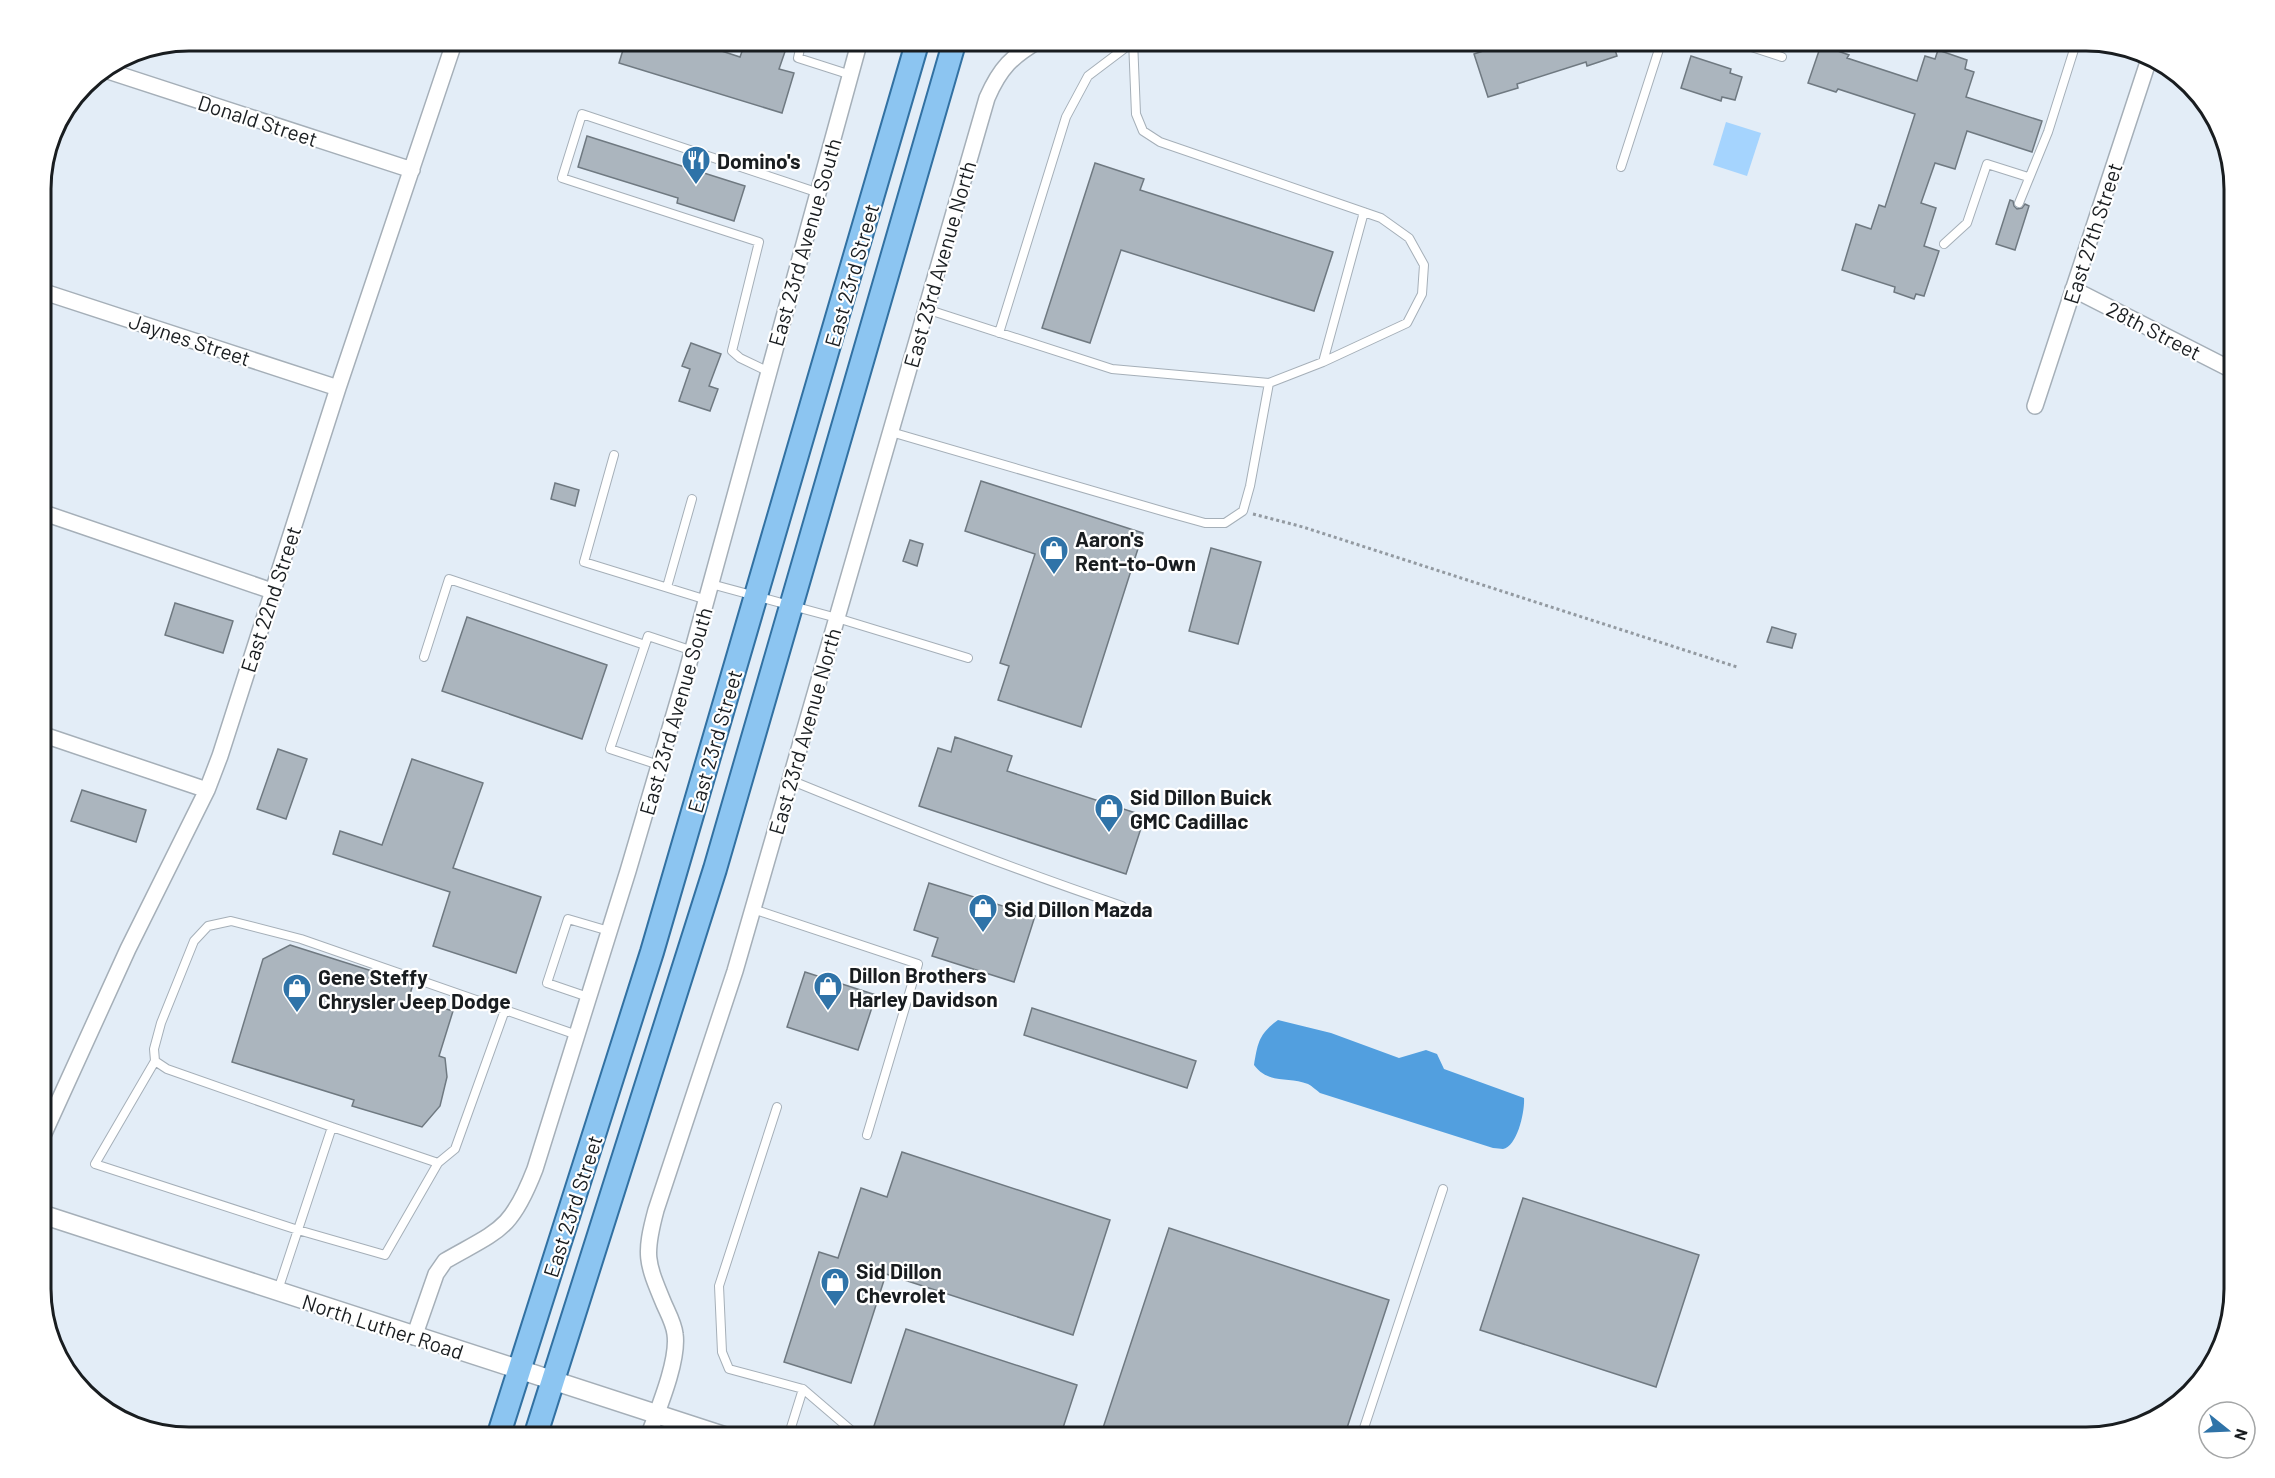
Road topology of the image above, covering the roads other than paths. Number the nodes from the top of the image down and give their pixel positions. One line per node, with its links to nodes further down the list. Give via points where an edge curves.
1 (451, 51): 17 (street, East 22nd Street)
2 (800, 51): 15 (lane, via 798,58)
3 (857, 51): 15 (street, East 23rd Avenue South)
4 (915, 51): 40 (main road, East 23rd Street)
5 (952, 51): 41 (main road, East 23rd Street)
6 (1023, 51): 25 (street, East 23rd Avenue North, via 1009,60 987,98)
7 (1120, 51): 26 (lane, via 1088,76 1066,117)
8 (1133, 51): 21 (lane, via 1136,114 1143,131 1160,142)
9 (1659, 51): 16 (lane)
10 (1764, 51): 12 (lane)
11 (2074, 51): 18 (lane, via 2048,132)
12 (1782, 57)
13 (2147, 65): 23 (street, East 27th Street)
14 (114, 73): 17 (street, Donald Street)
15 (851, 75): 19 (street, East 23rd Avenue South)
16 (1622, 167)
17 (412, 170): 31 (street, East 22nd Street)
18 (2028, 177): 20 (lane); 22 (lane, via 1987,164 1967,223)
19 (819, 193): 29 (street, East 23rd Avenue South); 29 (lane, via 582,114 562,178 759,242 732,351)
20 (2019, 203)
21 (1364, 212): 27 (lane); 27 (lane, via 1382,218 1409,238 1424,265 1422,294 1407,323)
22 (1944, 244)
23 (2073, 289): 28 (street, 28th Street); 32 (street, East 27th Street)
24 (51, 294): 31 (street, Jaynes Street)
25 (926, 309): 26 (lane); 33 (street, East 23rd Avenue North)
26 (999, 333): 30 (lane, via 1112,369)
27 (1323, 362): 30 (lane)
28 (2224, 365)
29 (767, 371): 39 (street, East 23rd Avenue South)
30 (1269, 383): 33 (lane, via 1243,512 1225,523 1205,523)
31 (338, 387): 38 (street, East 22nd Street)
32 (2035, 406)
33 (891, 432): 42 (street, East 23rd Avenue North)
34 (614, 455): 37 (lane, via 584,562)
35 (692, 499): 37 (lane)
36 (51, 515): 38 (street)
37 (667, 587): 39 (lane)
38 (272, 591): 50 (street, East 22nd Street)
39 (709, 592): 40 (lane); 44 (street, East 23rd Avenue South)
40 (757, 597): 41 (lane); 68 (main road, East 23rd Street, via 652,952)
41 (791, 606): 42 (lane); 69 (main road, East 23rd Street, via 677,994)
42 (837, 618): 46 (lane); 49 (street, East 23rd Avenue North)
43 (645, 645): 44 (lane, via 648,636); 45 (lane, via 449,579); 48 (lane, via 610,749)
44 (693, 651): 48 (street, East 23rd Avenue South)
45 (424, 657)
46 (968, 658)
47 (51, 737): 50 (street)
48 (659, 765): 53 (street, East 23rd Avenue South)
49 (790, 780): 51 (lane); 52 (street, East 23rd Avenue North)
50 (207, 790): 59 (street, East 22nd Street, via 128,949)
51 (1122, 906)
52 (753, 909): 61 (lane, via 918,964); 71 (street, East 23rd Avenue North, via 647,1248 649,1266 676,1336)
53 (609, 931): 54 (street, East 23rd Avenue South); 54 (lane, via 568,919 547,983)
54 (588, 997): 56 (street, East 23rd Avenue South)
55 (504, 1010): 56 (lane); 57 (lane, via 301,939 231,921 208,927 194,941 160,1023); 62 (lane, via 455,1149)
56 (576, 1035): 67 (street, East 23rd Avenue South, via 534,1169 517,1209 501,1229 440,1267)
57 (155, 1061): 60 (lane, via 167,1070); 65 (lane, via 95,1164)
58 (777, 1107): 70 (lane, via 719,1286 722,1352 729,1369)
59 (51, 1118)
60 (332, 1127): 62 (lane); 65 (lane)
61 (867, 1135)
62 (438, 1163): 65 (lane, via 385,1255)
63 (1443, 1189): 78 (lane)
64 (51, 1217): 66 (street, North Luther Road)
65 (298, 1230): 66 (lane)
66 (277, 1292): 67 (street, North Luther Road)
67 (414, 1336): 68 (street, North Luther Road)
68 (519, 1371): 69 (street, North Luther Road); 72 (main road, East 23rd Street)
69 (554, 1382): 71 (street, North Luther Road); 73 (main road, East 23rd Street)
70 (803, 1389): 76 (lane); 77 (lane)
71 (656, 1415): 74 (street, East 23rd Avenue North); 75 (street, North Luther Road)
72 (501, 1427)
73 (539, 1427)
74 (652, 1427)
75 (695, 1427)
76 (791, 1427)
77 (847, 1427)
78 (1364, 1427)

